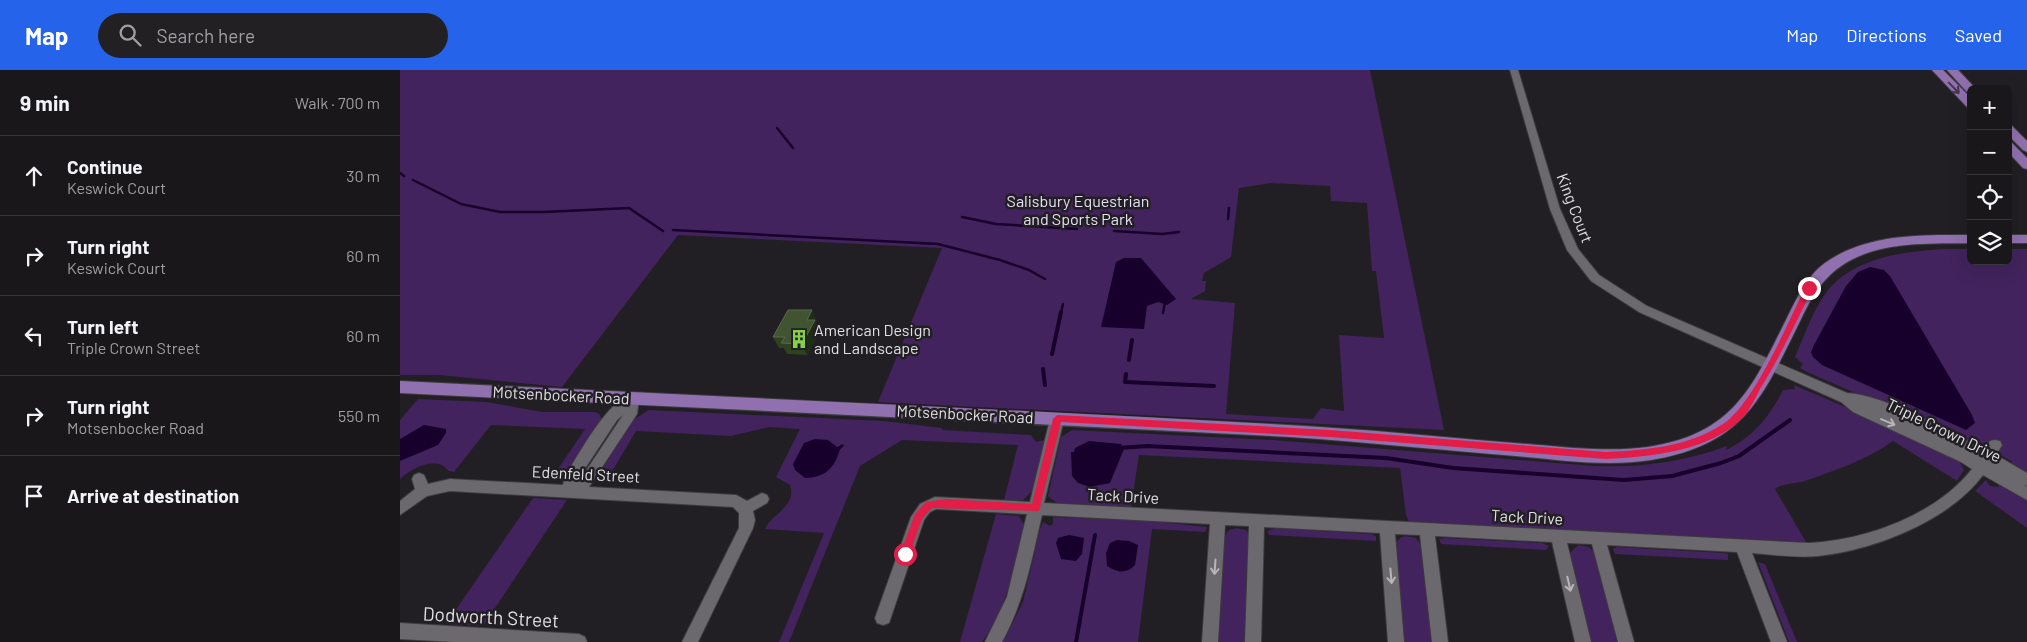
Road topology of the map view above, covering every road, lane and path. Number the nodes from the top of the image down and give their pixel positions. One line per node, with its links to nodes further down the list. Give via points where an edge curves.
1 (1514, 70): 13 (street, King Court, via 1556,209 1573,250 1584,266 1604,286 1629,301)
2 (1937, 70): 5 (main road, one-way to 5)
3 (1952, 70): 4 (main road)
4 (1967, 86)
5 (1967, 101)
6 (2010, 130): 7 (main road)
7 (2027, 148)
8 (2012, 149): 9 (main road)
9 (2027, 165)
10 (1967, 239): 13 (main road, Motsenbocker Road, via 1901,242 1871,248 1834,263 1809,288)
11 (2012, 239): 12 (main road)
12 (2027, 239)
13 (1770, 366): 16 (main road, Motsenbocker Road, via 1749,403 1726,426 1686,445 1635,455 1330,433); 17 (street, Triple Crown Drive, via 1846,398 1858,408)
14 (400, 387): 15 (main road, Motsenbocker Road)
15 (632, 399): 16 (main road, Motsenbocker Road); 19 (street, via 630,414 587,480)
16 (1057, 419): 24 (street)
17 (1988, 456): 18 (street, Triple Crown Drive); 20 (street, Triple Crown Drive); 31 (street, Tack Drive, via 1968,485 1943,505 1854,542 1808,549)
18 (2027, 480)
19 (572, 490): 22 (street, Edenfeld Street, via 421,485); 23 (street, Edenfeld Street, via 730,500)
20 (2027, 494)
21 (762, 499): 23 (street)
22 (400, 509)
23 (745, 509): 35 (street, via 748,516 746,528)
24 (1036, 509): 25 (street, Tack Drive); 32 (street, Tack Drive, via 941,503 925,508 918,517); 36 (street, via 1013,605)
25 (1218, 518): 26 (street, Tack Drive); 37 (street, one-way to 37)
26 (1257, 520): 27 (street, Tack Drive); 38 (street)
27 (1387, 527): 28 (street, Tack Drive); 39 (street, one-way to 39)
28 (1427, 529): 29 (street, Tack Drive); 40 (street)
29 (1558, 536): 30 (street, Tack Drive); 41 (street, one-way to 41)
30 (1598, 538): 31 (street, Tack Drive); 42 (street)
31 (1742, 546): 43 (street)
32 (883, 618)
33 (400, 632): 34 (street, Dodworth Street)
34 (579, 642)
35 (690, 642)
36 (992, 642)
37 (1210, 642)
38 (1253, 642)
39 (1396, 642)
40 (1440, 642)
41 (1583, 642)
42 (1626, 642)
43 (1779, 642)

